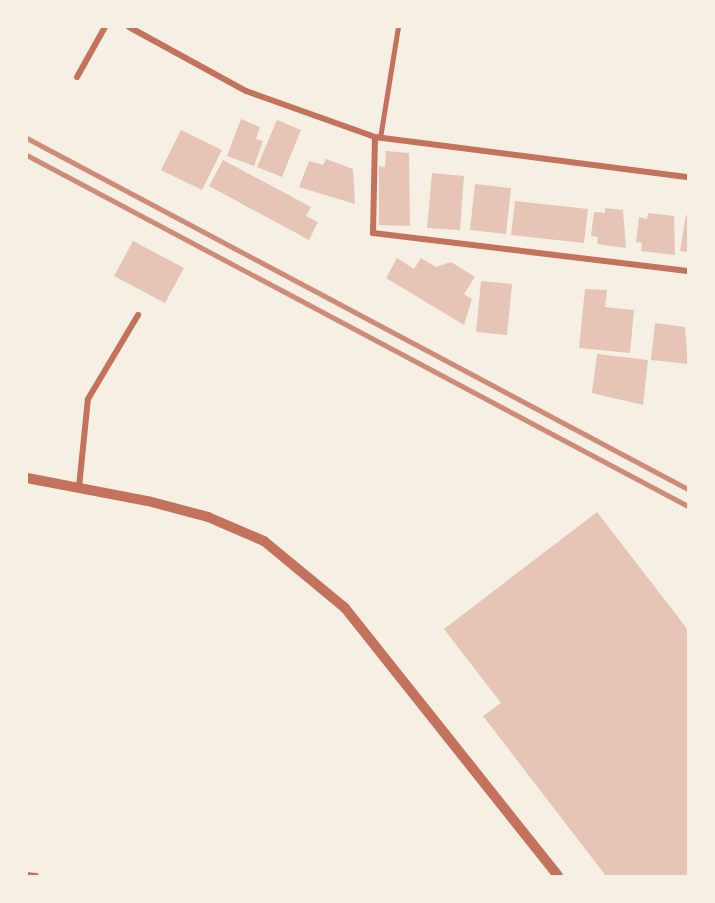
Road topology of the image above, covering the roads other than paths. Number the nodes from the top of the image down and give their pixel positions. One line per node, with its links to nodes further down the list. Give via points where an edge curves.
1 (105, 27): 4 (street)
2 (129, 27): 5 (street, via 246,91)
3 (398, 27): 5 (lane)
4 (77, 77)
5 (378, 138): 6 (street); 7 (street, via 372,233)
6 (688, 177)
7 (688, 272)
8 (138, 315): 10 (street, via 88,399)
9 (27, 478): 10 (street)
10 (79, 487): 13 (street, via 208,517 264,541 305,573 345,608)
11 (27, 875): 12 (street)
12 (36, 876)
13 (558, 876)

